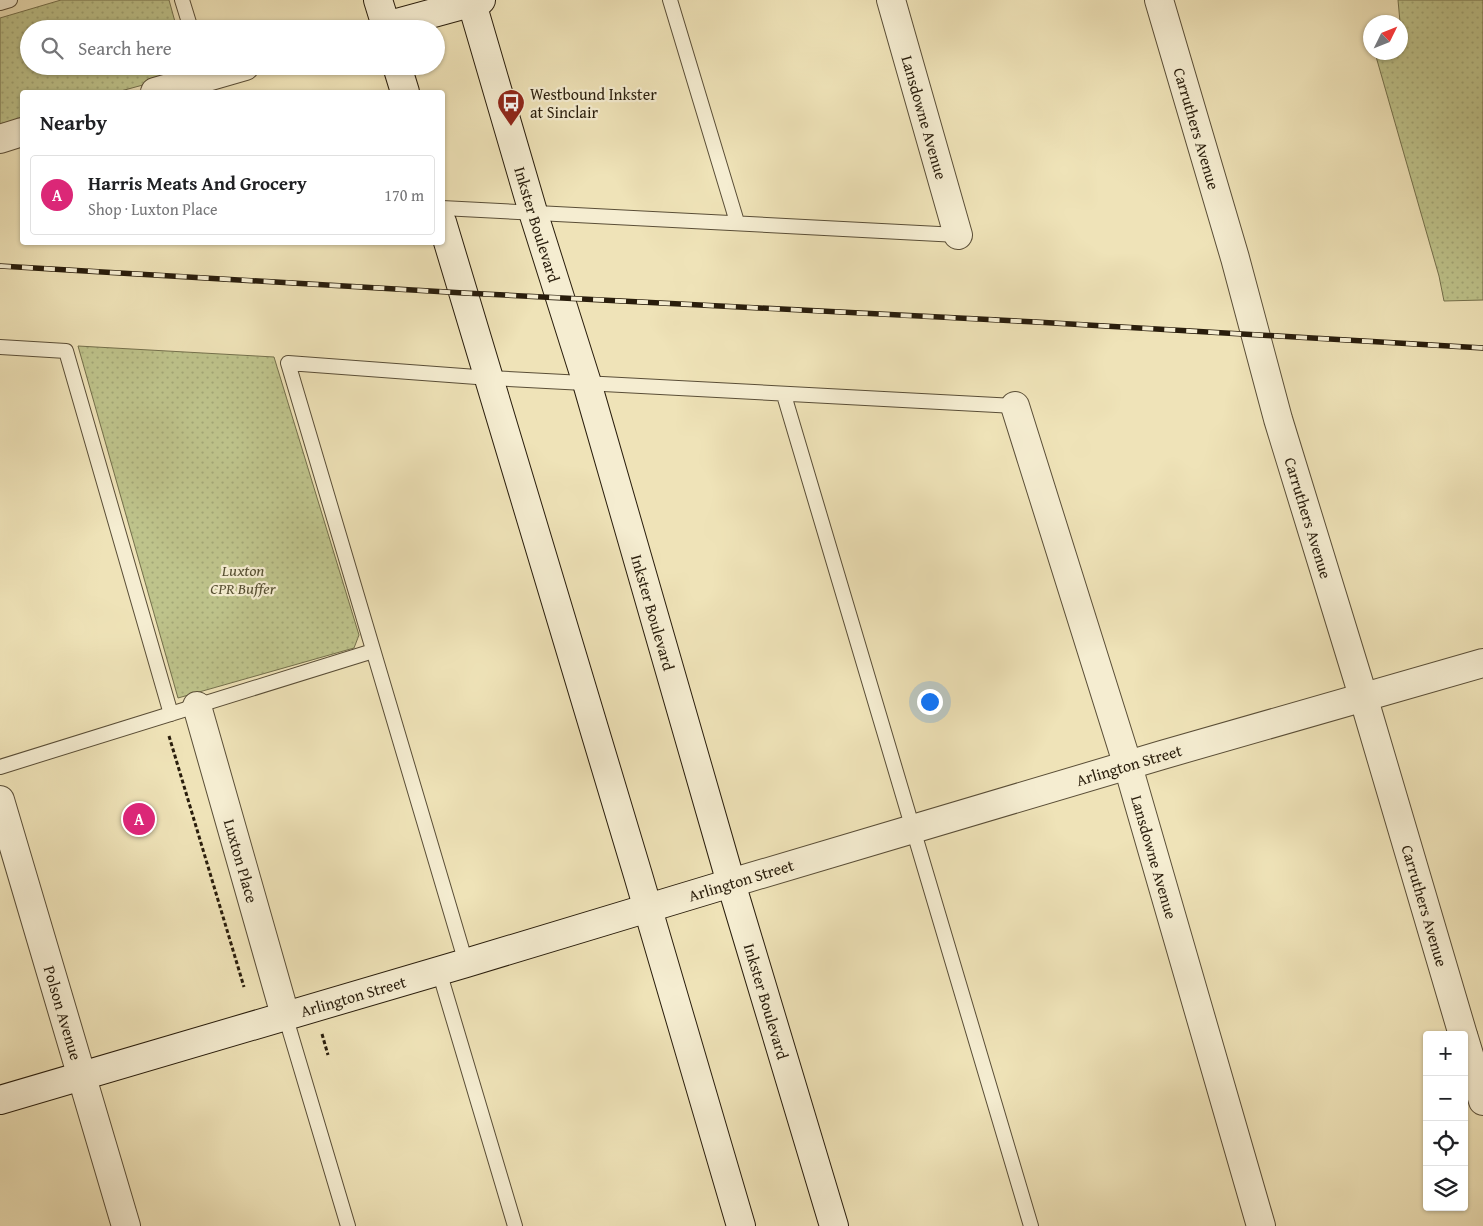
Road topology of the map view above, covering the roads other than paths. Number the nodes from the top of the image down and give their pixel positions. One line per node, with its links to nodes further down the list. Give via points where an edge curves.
1 (10, 0): 8 (lane)
2 (182, 0): 9 (lane)
3 (378, 0): 10 (street)
4 (670, 0): 21 (lane)
5 (891, 0): 23 (street, Lansdowne Avenue)
6 (1159, 0): 31 (street, Carruthers Avenue, via 1235,258 1278,419)
7 (474, 1): 11 (street); 20 (street, Inkster Boulevard)
8 (0, 3)
9 (188, 20)
10 (382, 20)
11 (410, 20)
12 (218, 75): 14 (street)
13 (400, 75): 16 (street)
14 (206, 79): 15 (street)
15 (163, 90)
16 (404, 90)
17 (20, 133): 18 (street)
18 (0, 139)
19 (445, 208): 20 (lane)
20 (533, 212): 21 (lane); 26 (street, Inkster Boulevard)
21 (737, 222): 23 (lane)
22 (445, 232): 25 (street)
23 (958, 235)
24 (0, 347): 32 (lane, via 66,351)
25 (490, 378): 26 (lane); 29 (lane, via 288,363); 38 (street)
26 (587, 382): 27 (lane); 37 (street, Inkster Boulevard)
27 (784, 395): 28 (lane); 36 (lane)
28 (1015, 406): 33 (street, Lansdowne Avenue)
29 (373, 652): 32 (lane); 39 (lane)
30 (1483, 663): 31 (street, Arlington Street)
31 (1363, 696): 33 (street, Arlington Street); 42 (street, Carruthers Avenue)
32 (177, 712): 34 (lane); 41 (street, Luxton Place)
33 (1128, 766): 36 (street, Arlington Street); 53 (street, Lansdowne Avenue)
34 (0, 767)
35 (0, 800): 44 (street, Polson Avenue)
36 (913, 830): 37 (street, Arlington Street); 52 (lane)
37 (731, 883): 38 (street, Arlington Street); 51 (street, Inkster Boulevard)
38 (648, 909): 39 (street, Arlington Street); 50 (street)
39 (466, 964): 40 (street, Arlington Street)
40 (439, 971): 41 (street, Arlington Street); 49 (lane)
41 (285, 1016): 44 (street, Arlington Street); 48 (lane)
42 (1463, 1031)
43 (1468, 1050): 46 (street, Carruthers Avenue)
44 (81, 1077): 45 (street, Arlington Street); 47 (street, Polson Avenue)
45 (0, 1100)
46 (1483, 1101)
47 (126, 1226)
48 (348, 1226)
49 (515, 1226)
50 (741, 1226)
51 (834, 1226)
52 (1031, 1226)
53 (1262, 1226)

